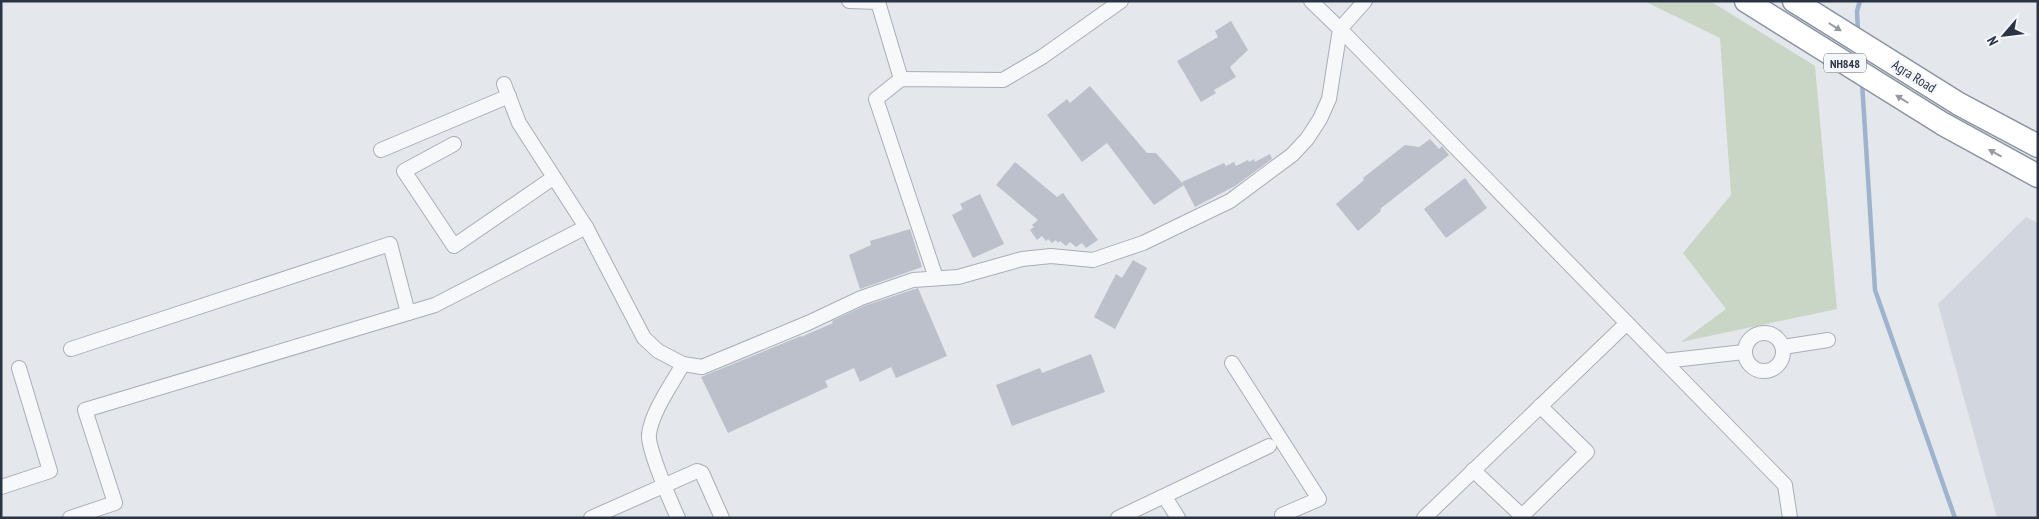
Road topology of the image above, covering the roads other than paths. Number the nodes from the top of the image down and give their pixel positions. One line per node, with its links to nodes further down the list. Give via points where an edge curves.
1 (849, 1): 8 (street, via 878,2)
2 (1121, 1): 8 (street, via 1042,57 1003,80)
3 (1312, 1): 7 (street)
4 (1365, 1): 7 (street)
5 (1746, 1): 12 (highway, Agra Road / NH848, one-way to 5, via 1943,124)
6 (1794, 1): 10 (highway, Agra Road / NH848, one-way to 10, via 1959,104)
7 (1340, 29): 15 (street, via 1329,99 1320,119 1292,155 1230,201 1143,243 1092,260 1051,256 1032,258 958,277); 17 (street)
8 (901, 79): 15 (street, via 876,99)
9 (454, 144): 13 (street, via 404,171 454,246)
10 (2038, 146)
11 (381, 150): 13 (street, via 506,90 519,124)
12 (2038, 176)
13 (553, 178): 14 (street)
14 (586, 227): 16 (street, via 435,305); 24 (street, via 644,338 658,352)
15 (936, 278): 24 (street, via 913,280 861,298 702,367)
16 (408, 313): 20 (street, via 390,244); 33 (street, via 85,410 115,503)
17 (1627, 323): 22 (street); 26 (street)
18 (1828, 340): 19 (street)
19 (1783, 348): 21 (street, via 1776,337 1758,333 1748,340); 21 (street, via 1778,366 1766,371 1749,364)
20 (72, 349)
21 (1744, 352): 22 (street)
22 (1664, 361): 40 (street, via 1785,485)
23 (1232, 363): 32 (street, via 1319,499)
24 (683, 364): 30 (street, via 652,418 648,436)
25 (19, 368): 29 (street, via 50,471)
26 (1540, 406): 28 (street); 28 (street, via 1587,452 1522,516)
27 (1269, 446): 31 (street)
28 (1473, 470): 39 (street)
29 (1, 487)
30 (664, 487): 34 (street); 35 (street); 36 (street, via 697,471 702,472)
31 (1165, 496): 37 (street); 38 (street)
32 (1281, 517)
33 (70, 518)
34 (591, 518)
35 (678, 518)
36 (722, 518)
37 (1118, 518)
38 (1178, 518)
39 (1424, 518)
40 (1790, 518)

